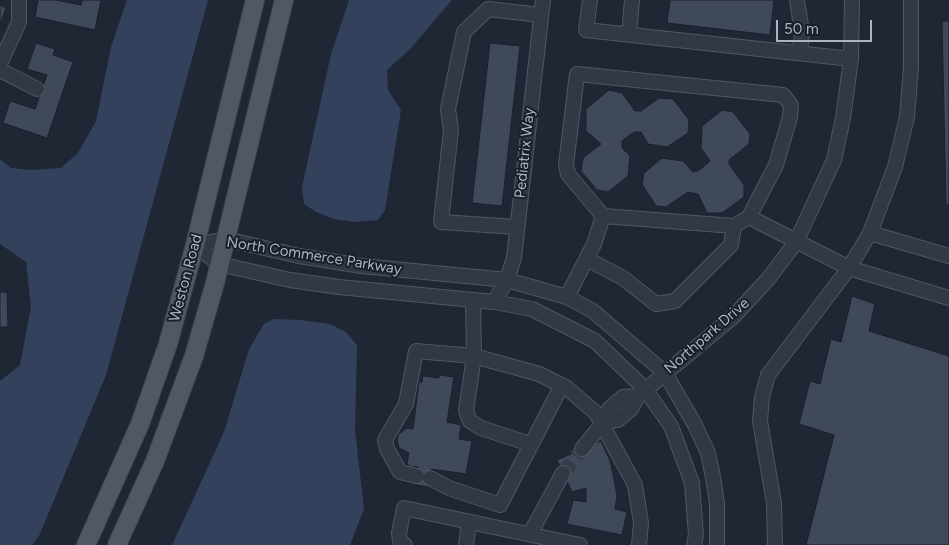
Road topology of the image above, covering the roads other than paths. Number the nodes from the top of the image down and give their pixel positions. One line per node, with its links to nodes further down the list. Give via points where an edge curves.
1 (19, 0): 15 (street, via 19,22)
2 (255, 0): 25 (main road, Weston Road)
3 (284, 0): 23 (main road, Weston Road)
4 (543, 0): 11 (street, Pediatrix Way)
5 (590, 0): 12 (street, via 586,30)
6 (632, 0): 12 (street)
7 (797, 0): 13 (street, via 802,32)
8 (852, 0): 14 (street, Northpark Drive)
9 (911, 0): 22 (street, via 907,117 895,167)
10 (489, 4): 11 (street); 21 (street, via 464,32 448,109 451,130 441,222)
11 (540, 15): 21 (street, Pediatrix Way)
12 (629, 34): 13 (street)
13 (800, 53): 14 (street)
14 (851, 59): 24 (street, Northpark Drive, via 834,160)
15 (0, 64)
16 (0, 70): 17 (street)
17 (37, 88)
18 (603, 216): 19 (street, via 568,174 566,165 577,74 783,95 791,105 790,117 776,165); 20 (street); 27 (street)
19 (749, 217): 20 (street); 24 (street)
20 (734, 226): 27 (street, via 731,245 676,302 656,304 623,278)
21 (517, 227): 30 (street, Pediatrix Way, via 514,258)
22 (870, 233): 26 (street); 29 (street)
23 (226, 239): 25 (street, North Commerce Parkway); 28 (main road, Weston Road); 30 (street, North Commerce Parkway, via 362,266)
24 (796, 242): 29 (street); 36 (street, Northpark Drive, via 734,316)
25 (195, 245): 28 (street, North Commerce Parkway); 46 (main road, Weston Road, via 154,385)
26 (949, 256)
27 (587, 259): 31 (street)
28 (219, 264): 33 (street, North Commerce Parkway, via 330,285); 47 (main road, Weston Road, via 181,392 152,469)
29 (848, 268): 32 (street); 54 (street, via 768,375 762,397 760,421 774,503)
30 (507, 280): 31 (street, North Commerce Parkway); 34 (street, Pediatrix Way)
31 (567, 297): 36 (street, North Commerce Parkway, via 593,311)
32 (949, 298)
33 (473, 300): 34 (street, North Commerce Parkway); 35 (street)
34 (494, 302): 38 (street, North Commerce Parkway, via 532,309 595,341)
35 (474, 356): 37 (street, via 539,374); 40 (street, via 466,411 470,421 481,428); 40 (street, via 416,351 406,404 385,440 400,472 424,477 500,505)
36 (665, 373): 38 (street, Northpark Drive); 53 (street, North Commerce Parkway, via 696,425 708,453 717,504)
37 (562, 386): 39 (street); 40 (street)
38 (642, 392): 39 (street, via 623,397 609,409); 52 (street, North Commerce Parkway, via 671,426 692,484)
39 (604, 422): 41 (street); 51 (street, via 635,485 641,523)
40 (530, 444)
41 (582, 449)
42 (563, 473): 44 (street)
43 (469, 523): 45 (street); 48 (street, via 404,508 399,533 400,541); 49 (street)
44 (530, 534): 45 (street); 50 (street)
45 (508, 538)
46 (86, 545)
47 (117, 545)
48 (405, 545)
49 (466, 545)
50 (580, 545)
51 (639, 545)
52 (694, 545)
53 (717, 545)
54 (775, 545)

